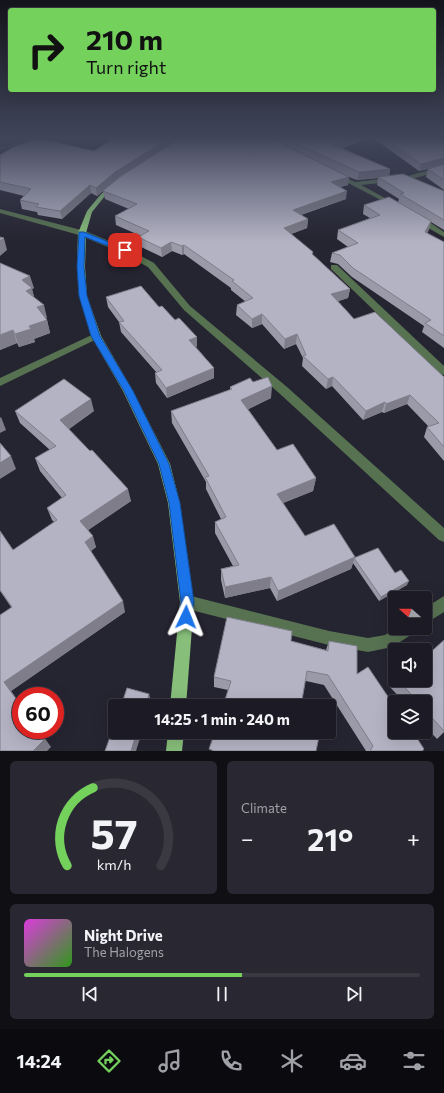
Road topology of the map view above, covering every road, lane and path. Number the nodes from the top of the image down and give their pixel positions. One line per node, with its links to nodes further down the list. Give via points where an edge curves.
1 (330, 172): 4 (street)
2 (429, 172): 4 (street, via 408,178)
3 (125, 178): 8 (main road, via 103,195 89,212)
4 (356, 184): 5 (street)
5 (403, 210)
6 (0, 211): 8 (street)
7 (410, 214): 9 (street)
8 (82, 233): 11 (main road, via 80,267 83,296); 14 (street, via 125,250 151,264 187,308 283,390)
9 (444, 235)
10 (334, 267): 12 (street)
11 (96, 336): 13 (street); 15 (main road, via 128,391 164,464 174,503)
12 (444, 372)
13 (0, 382)
14 (444, 536)
15 (187, 602): 18 (street, via 328,638 368,645 387,642); 19 (main road)
16 (444, 603): 17 (street)
17 (432, 612)
18 (398, 635)
19 (179, 699)
20 (175, 739): 21 (main road)
21 (174, 751)

